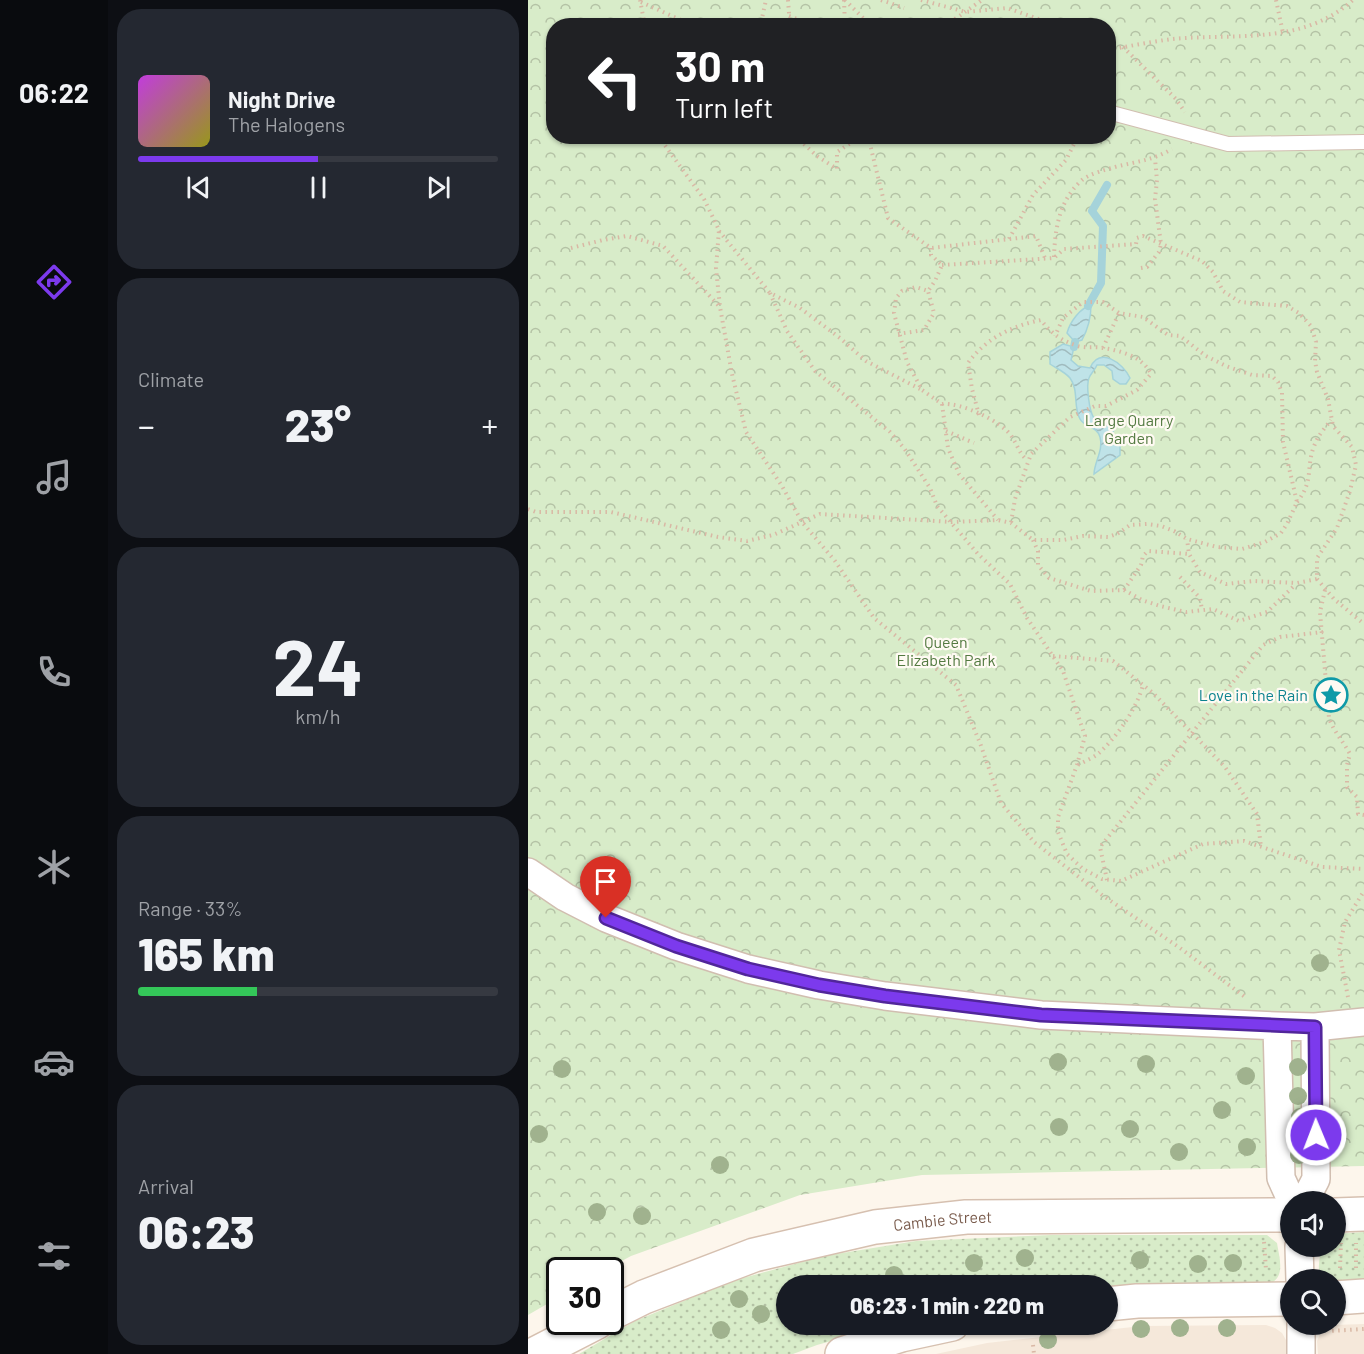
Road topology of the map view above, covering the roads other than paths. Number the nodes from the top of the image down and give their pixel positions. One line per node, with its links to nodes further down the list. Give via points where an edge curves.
1 (1116, 114): 2 (lane, via 1228,144)
2 (1364, 142)
3 (528, 872): 5 (street, via 564,897 676,946 748,969 819,985 1041,1015)
4 (1364, 1022): 6 (street)
5 (1277, 1026): 6 (street); 7 (street, via 1281,1178)
6 (1315, 1027): 8 (street, via 1316,1179)
7 (1287, 1191)
8 (1310, 1191)
9 (1280, 1215): 12 (main road, Cambie Street, via 966,1217 875,1227 754,1255)
10 (1280, 1299): 11 (main road)
11 (1118, 1303)
12 (624, 1307)
13 (572, 1335): 16 (main road)
14 (901, 1335): 17 (main road)
15 (1300, 1335): 18 (street)
16 (536, 1354)
17 (843, 1354)
18 (1301, 1354)

